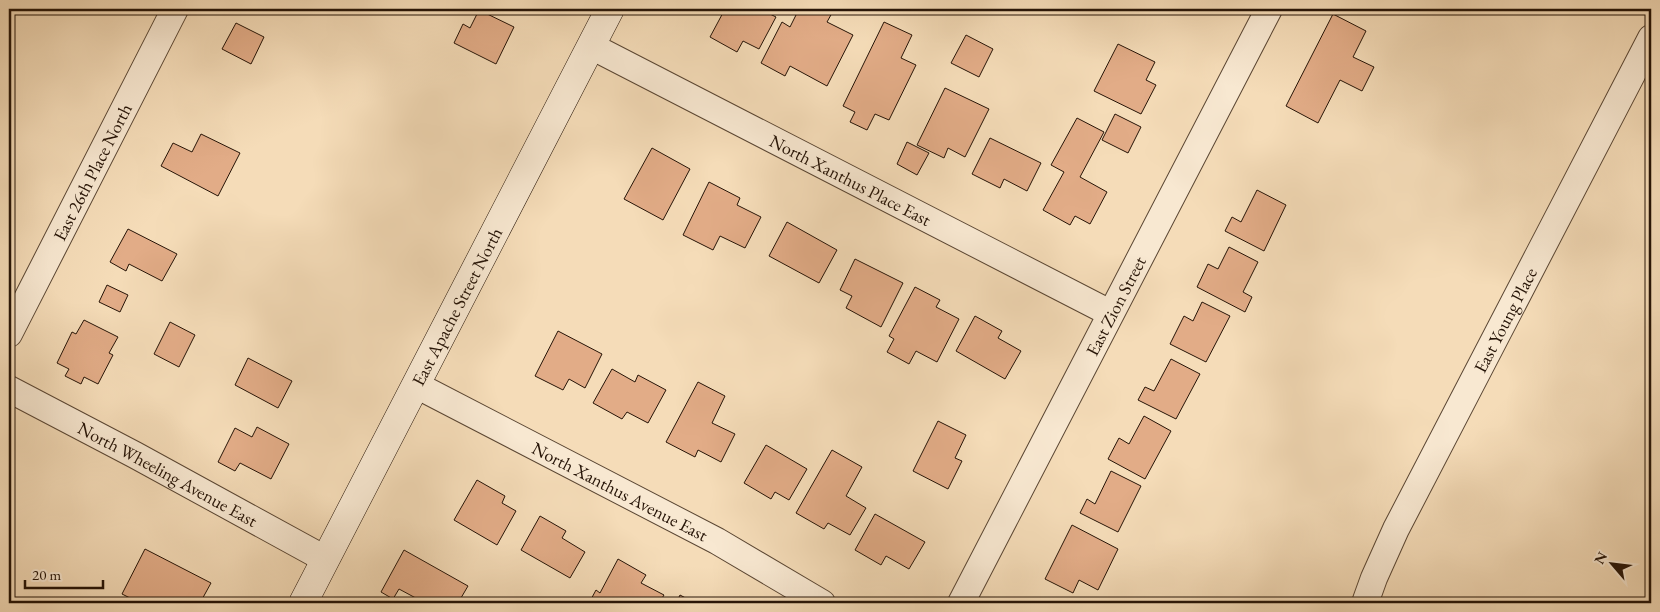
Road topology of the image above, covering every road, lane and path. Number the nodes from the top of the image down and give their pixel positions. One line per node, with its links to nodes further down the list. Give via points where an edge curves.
1 (175, 9): 7 (street, East 26th Place North)
2 (610, 9): 5 (main road, East Apache Street North)
3 (1269, 9): 6 (street, East Zion Street)
4 (1651, 38): 14 (street, East Young Place, via 1396,529)
5 (591, 46): 6 (street, North Xanthus Place East); 8 (main road, East Apache Street North)
6 (1110, 314): 13 (street, East Zion Street)
7 (9, 334)
8 (416, 385): 10 (main road, East Apache Street North); 12 (street, North Xanthus Avenue East, via 717,541)
9 (9, 389): 10 (street, North Wheeling Avenue East)
10 (325, 559): 11 (main road, East Apache Street North)
11 (303, 603)
12 (822, 603)
13 (961, 603)
14 (1365, 603)

